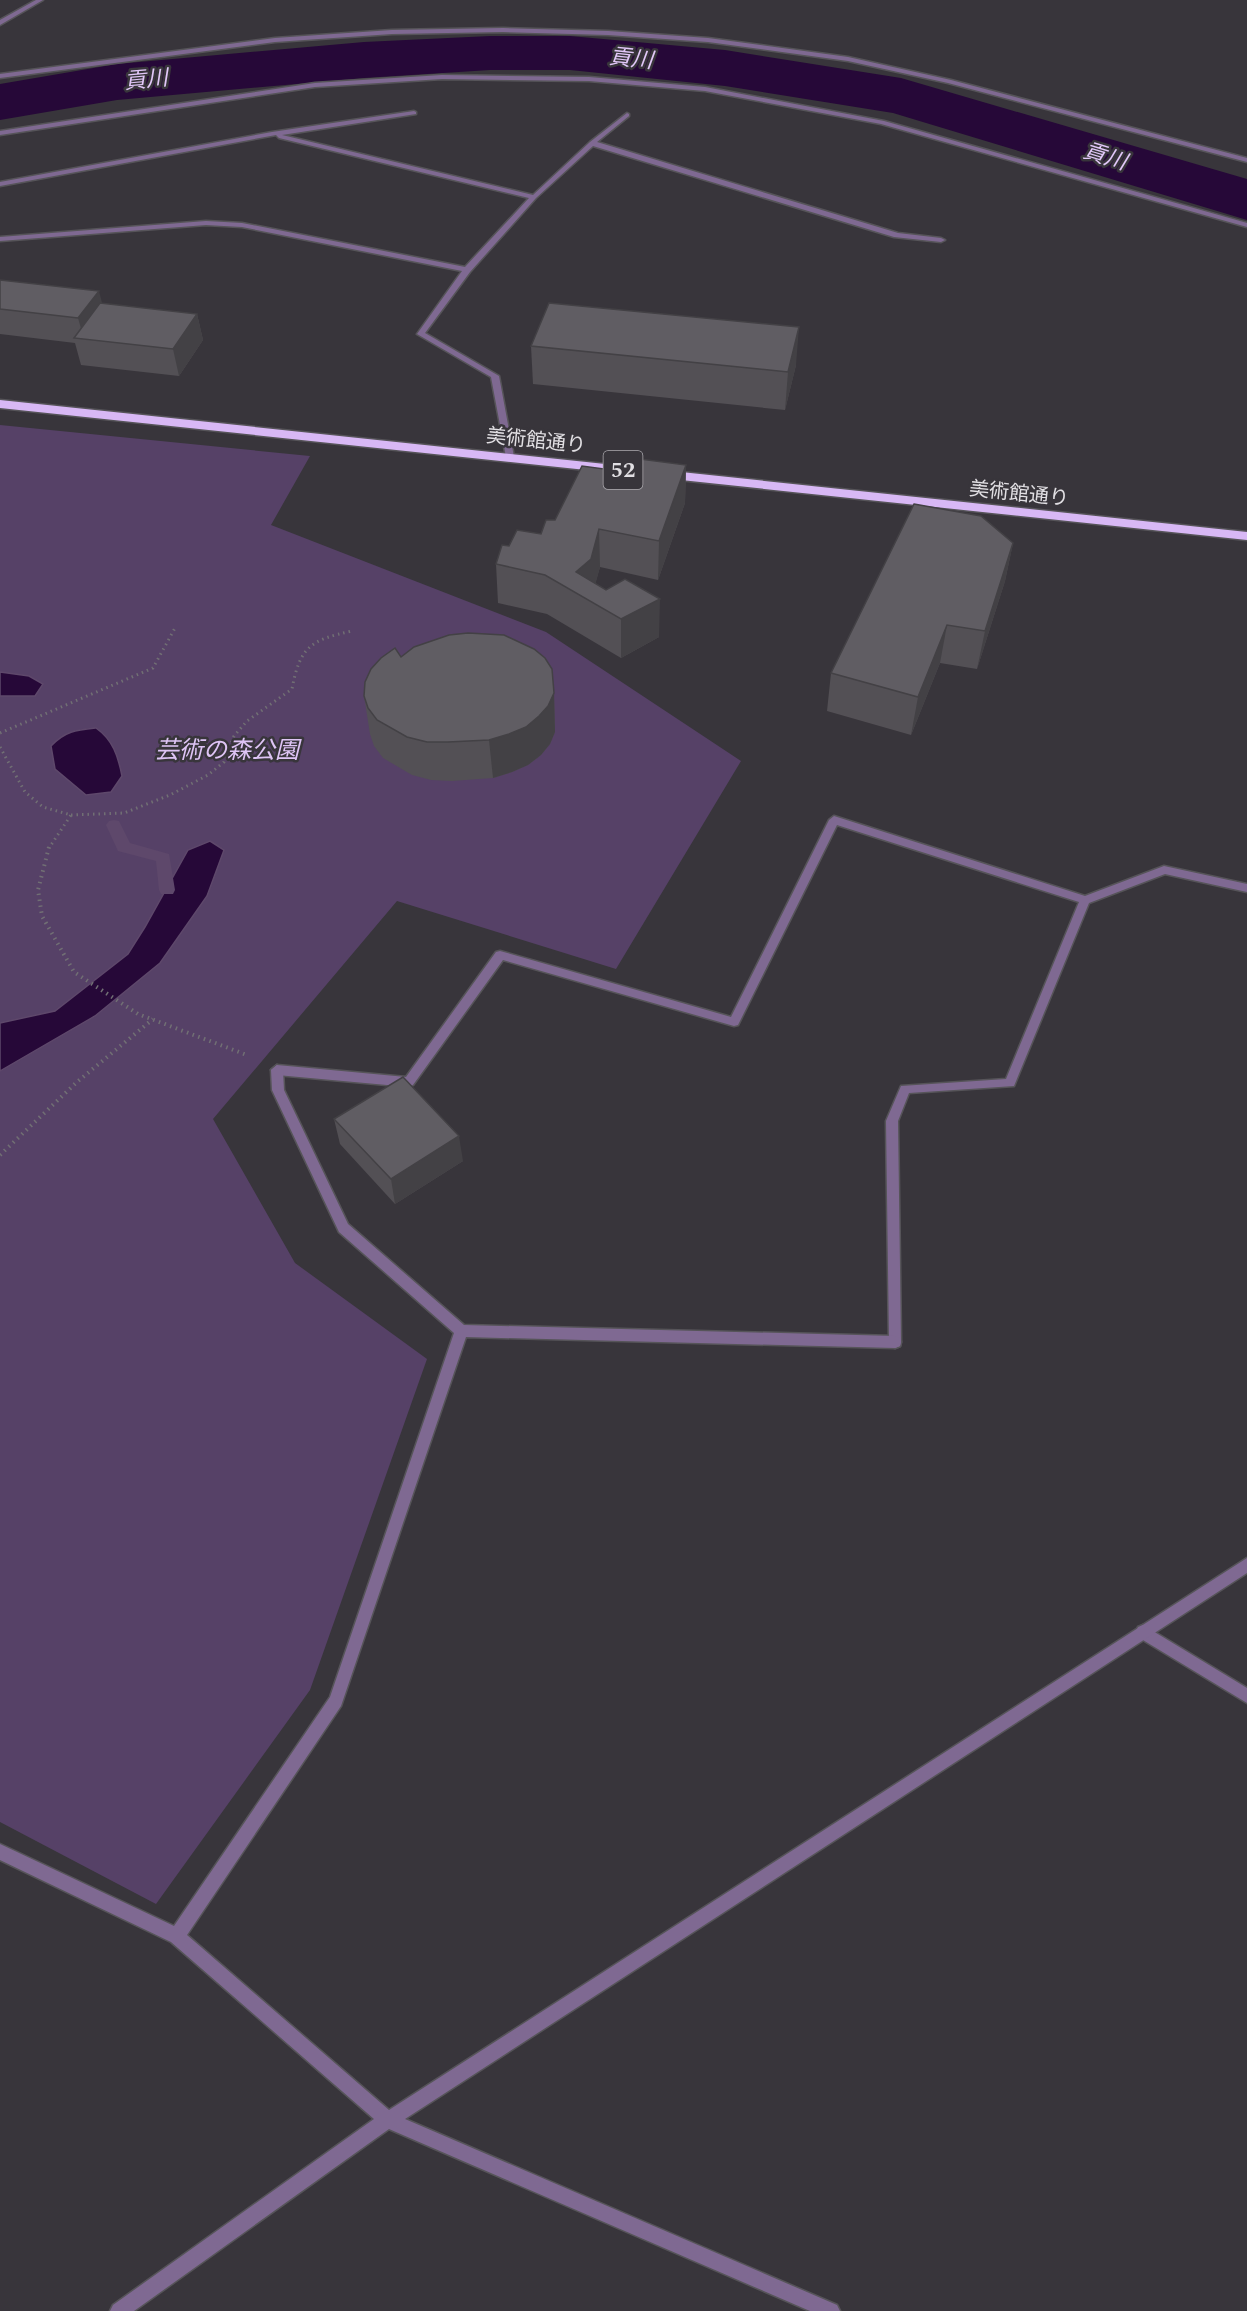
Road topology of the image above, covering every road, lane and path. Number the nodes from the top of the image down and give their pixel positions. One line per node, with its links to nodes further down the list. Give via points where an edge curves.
1 (40, 0): 2 (street)
2 (0, 23)
3 (0, 76): 9 (street, via 275,40 368,33 608,33 708,40 848,59 949,81)
4 (414, 112): 7 (street)
5 (627, 115): 8 (street)
6 (0, 133): 12 (street, via 315,85 442,77 589,79 705,89 882,122)
7 (272, 134): 10 (street); 11 (street)
8 (592, 143): 11 (street); 14 (street, via 897,235)
9 (1247, 160)
10 (0, 184)
11 (534, 197): 15 (street)
12 (1247, 225)
13 (0, 239): 15 (street, via 206,223 242,225)
14 (941, 240)
15 (467, 270): 17 (street, via 421,334 495,376)
16 (0, 404): 17 (highway, 美術館通り / 52)
17 (510, 457): 18 (highway, 美術館通り / 52)
18 (1247, 536)
19 (175, 628): 21 (path, via 153,668)
20 (351, 630): 23 (path, via 321,638 304,651 296,661 292,689 247,721 234,736 224,762 208,775 124,813)
21 (0, 732)
22 (0, 747): 23 (path, via 25,792 43,807)
23 (70, 815): 26 (path, via 49,847 38,890 42,916 74,972 138,1014)
24 (1247, 888): 25 (street, via 1164,870)
25 (1085, 900): 27 (street, via 834,820 734,1022 500,955 409,1082); 29 (street, via 1010,1083 905,1089 892,1121 895,1342)
26 (153, 1019): 27 (path); 28 (path, via 77,1082)
27 (278, 1070): 29 (street, via 278,1090 343,1228)
28 (0, 1155)
29 (461, 1330): 34 (street, via 336,1701)
30 (1247, 1566): 31 (street)
31 (1143, 1632): 32 (street); 35 (street)
32 (1247, 1696)
33 (0, 1852): 34 (street)
34 (177, 1936): 35 (street)
35 (388, 2120): 36 (street); 37 (street)
36 (119, 2311)
37 (831, 2311)

